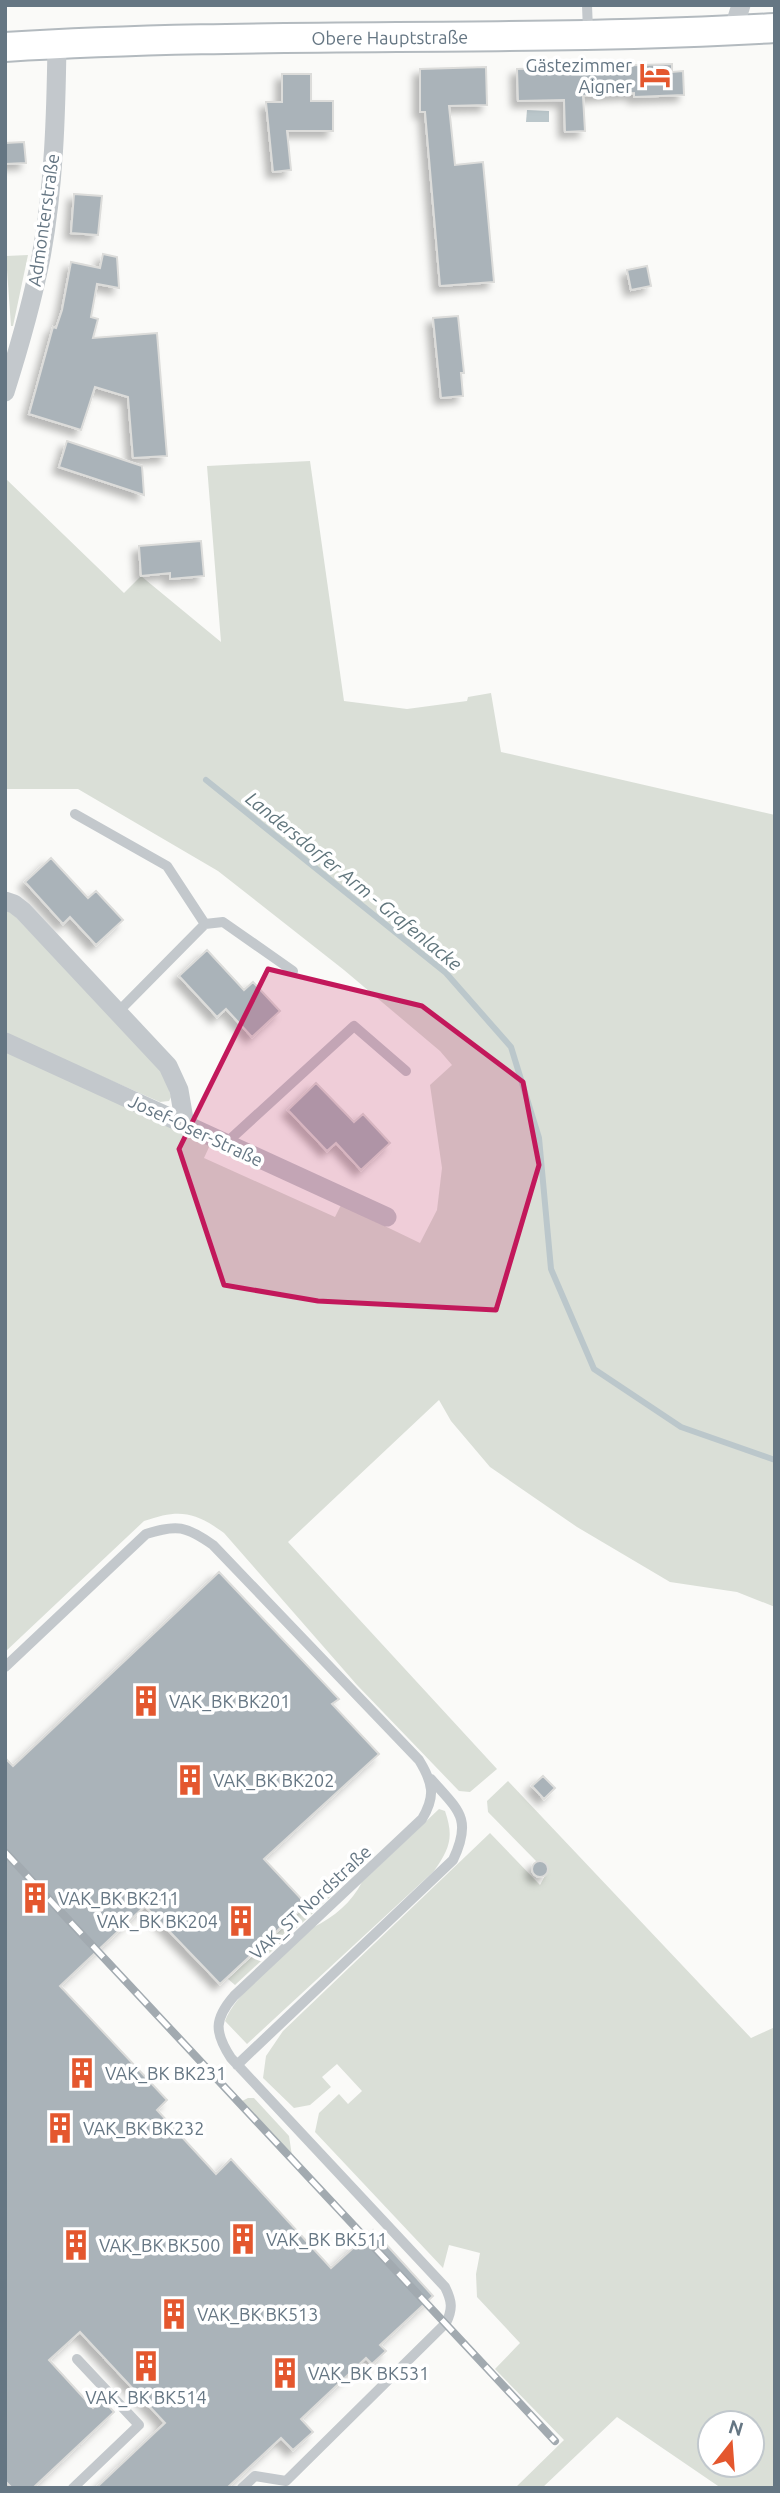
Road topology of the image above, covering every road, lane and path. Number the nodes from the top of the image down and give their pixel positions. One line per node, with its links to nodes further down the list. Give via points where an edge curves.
1 (587, 5): 4 (lane)
2 (737, 18): 3 (main road, Obere Hauptstraße); 4 (main road, Obere Hauptstraße)
3 (775, 28)
4 (588, 35): 5 (main road, Obere Hauptstraße, via 247,37)
5 (57, 44): 6 (main road, Obere Hauptstraße); 7 (street, Admonterstraße, via 48,213 20,346)
6 (5, 47)
7 (5, 392)
8 (75, 814): 10 (lane, via 166,866)
9 (5, 901): 12 (street, via 23,911)
10 (205, 924): 11 (lane, via 223,922); 12 (lane)
11 (293, 971)
12 (118, 1012): 15 (street, via 175,1077)
13 (5, 1042): 15 (street, Josef-Oser-Straße)
14 (406, 1071): 16 (lane, via 354,1026)
15 (185, 1125): 16 (street, Josef-Oser-Straße)
16 (225, 1144): 17 (street, Josef-Oser-Straße)
17 (387, 1217)
18 (5, 1667): 19 (lane, via 146,1534 169,1527 191,1530 213,1545 419,1760)
19 (428, 1775): 20 (lane, VAK_ST Nordstraße, via 430,1806 422,1819 222,2010 220,2040); 20 (lane, via 463,1824 462,1842 453,1860)
20 (237, 2065): 22 (lane, VAK_ST Nordstraße, via 451,2298 452,2311 446,2323)
21 (77, 2359): 23 (lane, via 139,2426)
22 (289, 2484): 24 (lane, via 255,2476)
23 (73, 2488)
24 (242, 2488)

